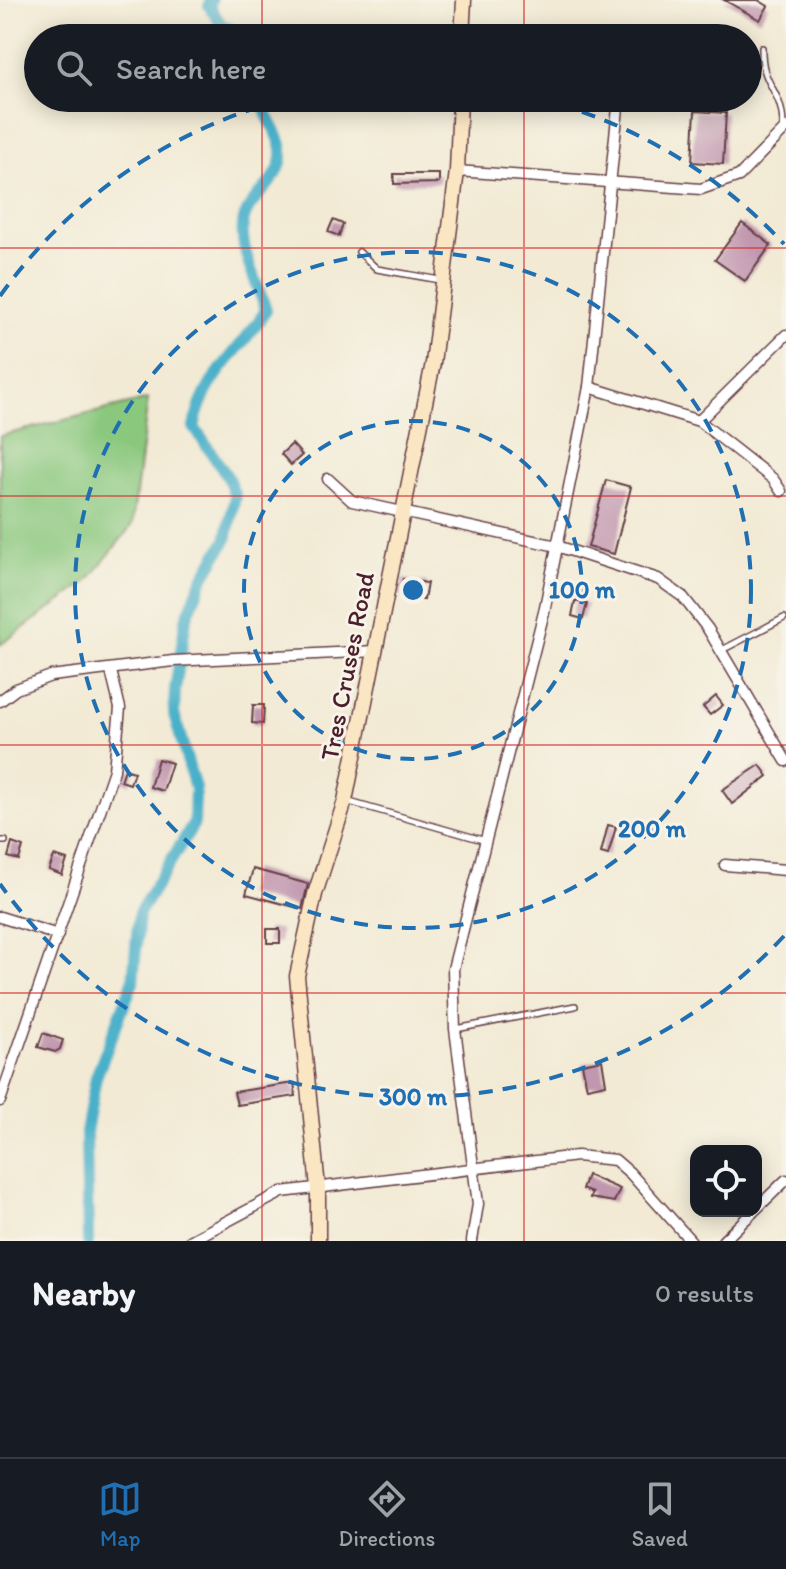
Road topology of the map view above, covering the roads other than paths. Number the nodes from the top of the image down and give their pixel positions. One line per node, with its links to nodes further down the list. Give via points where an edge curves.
1 (464, 0): 2 (main road)
2 (463, 24)
3 (762, 48): 6 (lane, via 763,76 781,98)
4 (459, 112): 7 (main road, Tres Cruses Road)
5 (618, 112): 8 (street)
6 (785, 130): 8 (street, via 739,176 701,189)
7 (457, 171): 8 (street); 10 (main road, Tres Cruses Road)
8 (612, 184): 12 (street)
9 (359, 252): 10 (lane, via 377,269)
10 (444, 281): 16 (main road, Tres Cruses Road, via 433,363)
11 (786, 335): 13 (street)
12 (589, 387): 13 (street); 17 (street)
13 (699, 421): 15 (street)
14 (328, 479): 16 (street, via 352,501)
15 (781, 491)
16 (401, 514): 17 (street); 20 (main road, Tres Cruses Road)
17 (557, 546): 19 (street, via 658,579 683,597); 25 (street)
18 (784, 618): 19 (lane)
19 (721, 650): 23 (street)
20 (376, 651): 21 (street, via 173,661); 24 (main road, Tres Cruses Road)
21 (111, 671): 22 (street, via 51,676); 29 (street, via 120,708 114,770)
22 (0, 701)
23 (786, 761)
24 (345, 801): 25 (lane); 35 (main road, Tres Cruses Road, via 315,894 297,976)
25 (487, 841): 31 (street, via 453,969)
26 (725, 865): 27 (street)
27 (786, 870)
28 (0, 917): 29 (street)
29 (58, 935): 32 (street)
30 (575, 1006): 31 (lane)
31 (455, 1029): 33 (street)
32 (0, 1101)
33 (475, 1170): 35 (street); 40 (street, via 478,1204); 41 (street, via 577,1156 615,1160)
34 (786, 1180): 36 (street)
35 (318, 1188): 38 (street, via 282,1192); 39 (main road, Tres Cruses Road)
36 (762, 1203)
37 (748, 1217): 42 (street)
38 (190, 1241)
39 (318, 1241)
40 (472, 1241)
41 (691, 1241)
42 (723, 1241)

